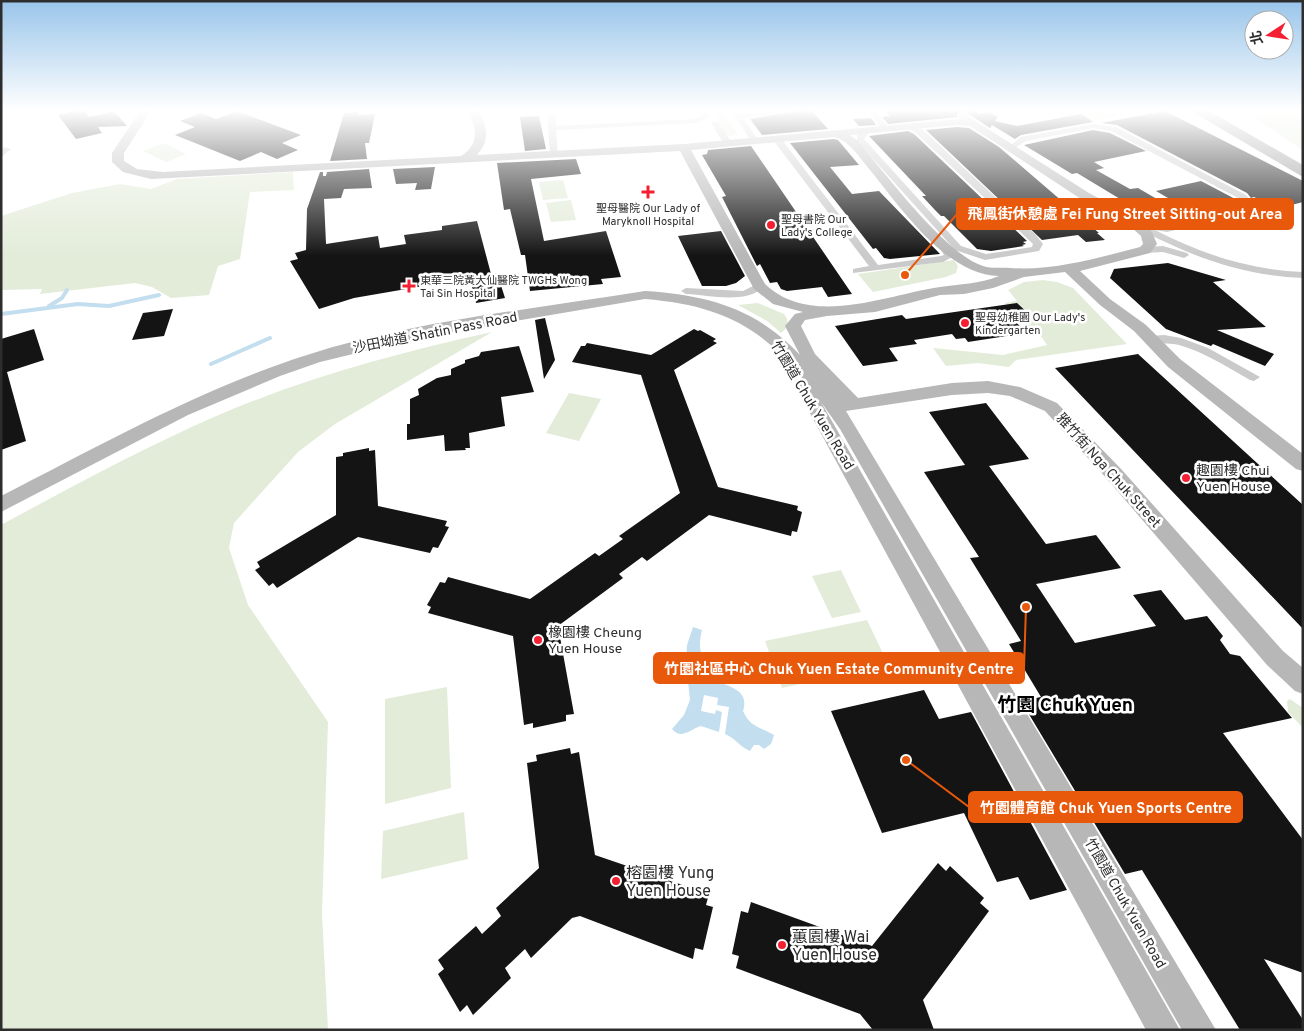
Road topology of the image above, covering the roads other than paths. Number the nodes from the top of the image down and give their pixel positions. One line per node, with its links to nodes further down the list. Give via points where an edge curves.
1 (118, 159): 12 (street, via 127,170 175,176)
2 (439, 159): 12 (street)
3 (462, 159): 12 (street)
4 (691, 159): 26 (street)
5 (792, 159): 20 (street)
6 (868, 159): 16 (street)
7 (878, 159): 18 (street)
8 (949, 159): 18 (street, via 1038,244 1032,251 985,258)
9 (1026, 159): 14 (street)
10 (1171, 159): 15 (street, via 1243,197 1253,207 1244,212 1167,229)
11 (1279, 159): 13 (highway)
12 (432, 161)
13 (1303, 172)
14 (1085, 196): 15 (street); 21 (street, via 1093,206 1132,234 1130,243 1080,255 1072,260)
15 (1136, 224): 17 (street, via 1150,240); 24 (street, via 1212,259 1267,273)
16 (946, 250): 18 (street); 20 (street, via 947,258)
17 (1145, 250): 19 (street); 25 (street, via 1170,251 1244,275)
18 (967, 257): 23 (street, via 975,268 989,272); 28 (street, via 971,277)
19 (1092, 264): 21 (street); 30 (street, via 1090,268 1094,275)
20 (875, 268): 22 (street)
21 (1069, 268): 23 (street); 30 (street)
22 (856, 270)
23 (1021, 272): 28 (street, via 993,284)
24 (1303, 275)
25 (1303, 285)
26 (759, 286): 27 (street, via 743,294); 29 (street, via 768,296 786,304)
27 (686, 291)
28 (940, 292): 29 (street, via 875,307)
29 (827, 311): 33 (street, via 800,317 794,326 834,386)
30 (1145, 334): 32 (street, via 1186,344); 34 (street, via 1200,384)
31 (772, 336): 33 (street, 竹園道 Chuk Yuen Road); 35 (street, 沙田坳道 Shatin Pass Road, via 734,312 697,300 645,295 388,339 314,358 212,397)
32 (1254, 377)
33 (835, 407): 36 (street, 雅竹街 Nga Chuk Street, via 952,389 988,387 1014,391 1051,407 1275,658); 37 (street, 竹園道 Chuk Yuen Road); 38 (street, 竹園道 Chuk Yuen Road)
34 (1303, 464)
35 (1, 506)
36 (1303, 683)
37 (1164, 1030)
38 (1200, 1030)

